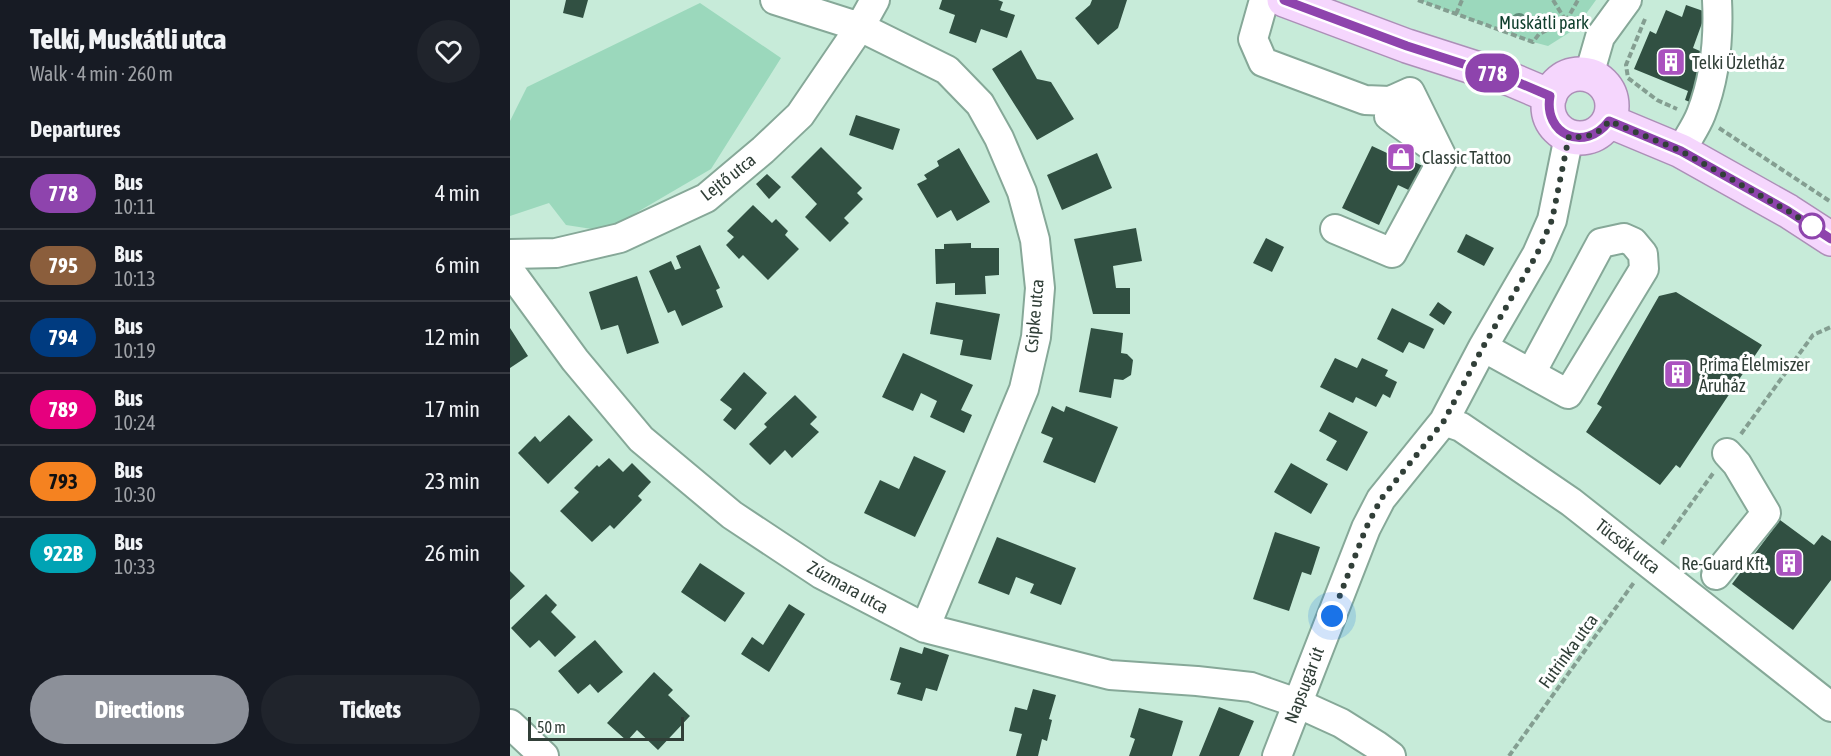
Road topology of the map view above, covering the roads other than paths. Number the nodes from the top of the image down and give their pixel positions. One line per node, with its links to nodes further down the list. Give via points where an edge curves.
1 (775, 0): 7 (street, Csipke utca)
2 (875, 0): 7 (street, Lejtő utca)
3 (1264, 0): 13 (street, via 1253,39 1263,62 1365,100 1390,101 1389,116 1438,150 1443,159 1392,253)
4 (1284, 0): 9 (main road)
5 (1717, 0): 12 (street, via 1719,29 1711,83 1700,116)
6 (1638, 5): 8 (street, via 1600,37)
7 (860, 27): 15 (street, Lejtő utca, via 800,115 706,198 620,238 556,253); 22 (street, Csipke utca, via 947,70 980,104 1022,192 1035,240 1040,288 1036,337 1024,389)
8 (1589, 75): 9 (main road, via 1561,80); 10 (main road, via 1610,93)
9 (1550, 96): 11 (main road, via 1548,105 1554,124)
10 (1609, 121): 11 (main road, via 1587,137); 12 (main road)
11 (1569, 136): 17 (street, Napsugár út, via 1552,220 1537,254)
12 (1681, 151): 14 (main road)
13 (1335, 229)
14 (1831, 239)
15 (510, 254)
16 (510, 270): 22 (street, Zúzmara utca, via 575,360 641,439 732,515 821,574)
17 (1483, 347): 18 (street); 19 (street, Napsugár út)
18 (1531, 373): 18 (street, via 1569,394 1644,269 1643,254 1634,242 1624,238 1601,243)
19 (1444, 421): 23 (street, Napsugár út, via 1381,499); 24 (street, Tücsök utca, via 1461,427 1571,502)
20 (1727, 453): 21 (street, via 1766,513)
21 (1716, 575)
22 (925, 628): 23 (street, Zúzmara utca, via 1110,675 1251,687)
23 (1297, 703): 27 (street, Napsugár út); 28 (street, Zúzmara utca, via 1341,723)
24 (1831, 707)
25 (510, 724): 26 (street)
26 (543, 756)
27 (1277, 756)
28 (1391, 756)

